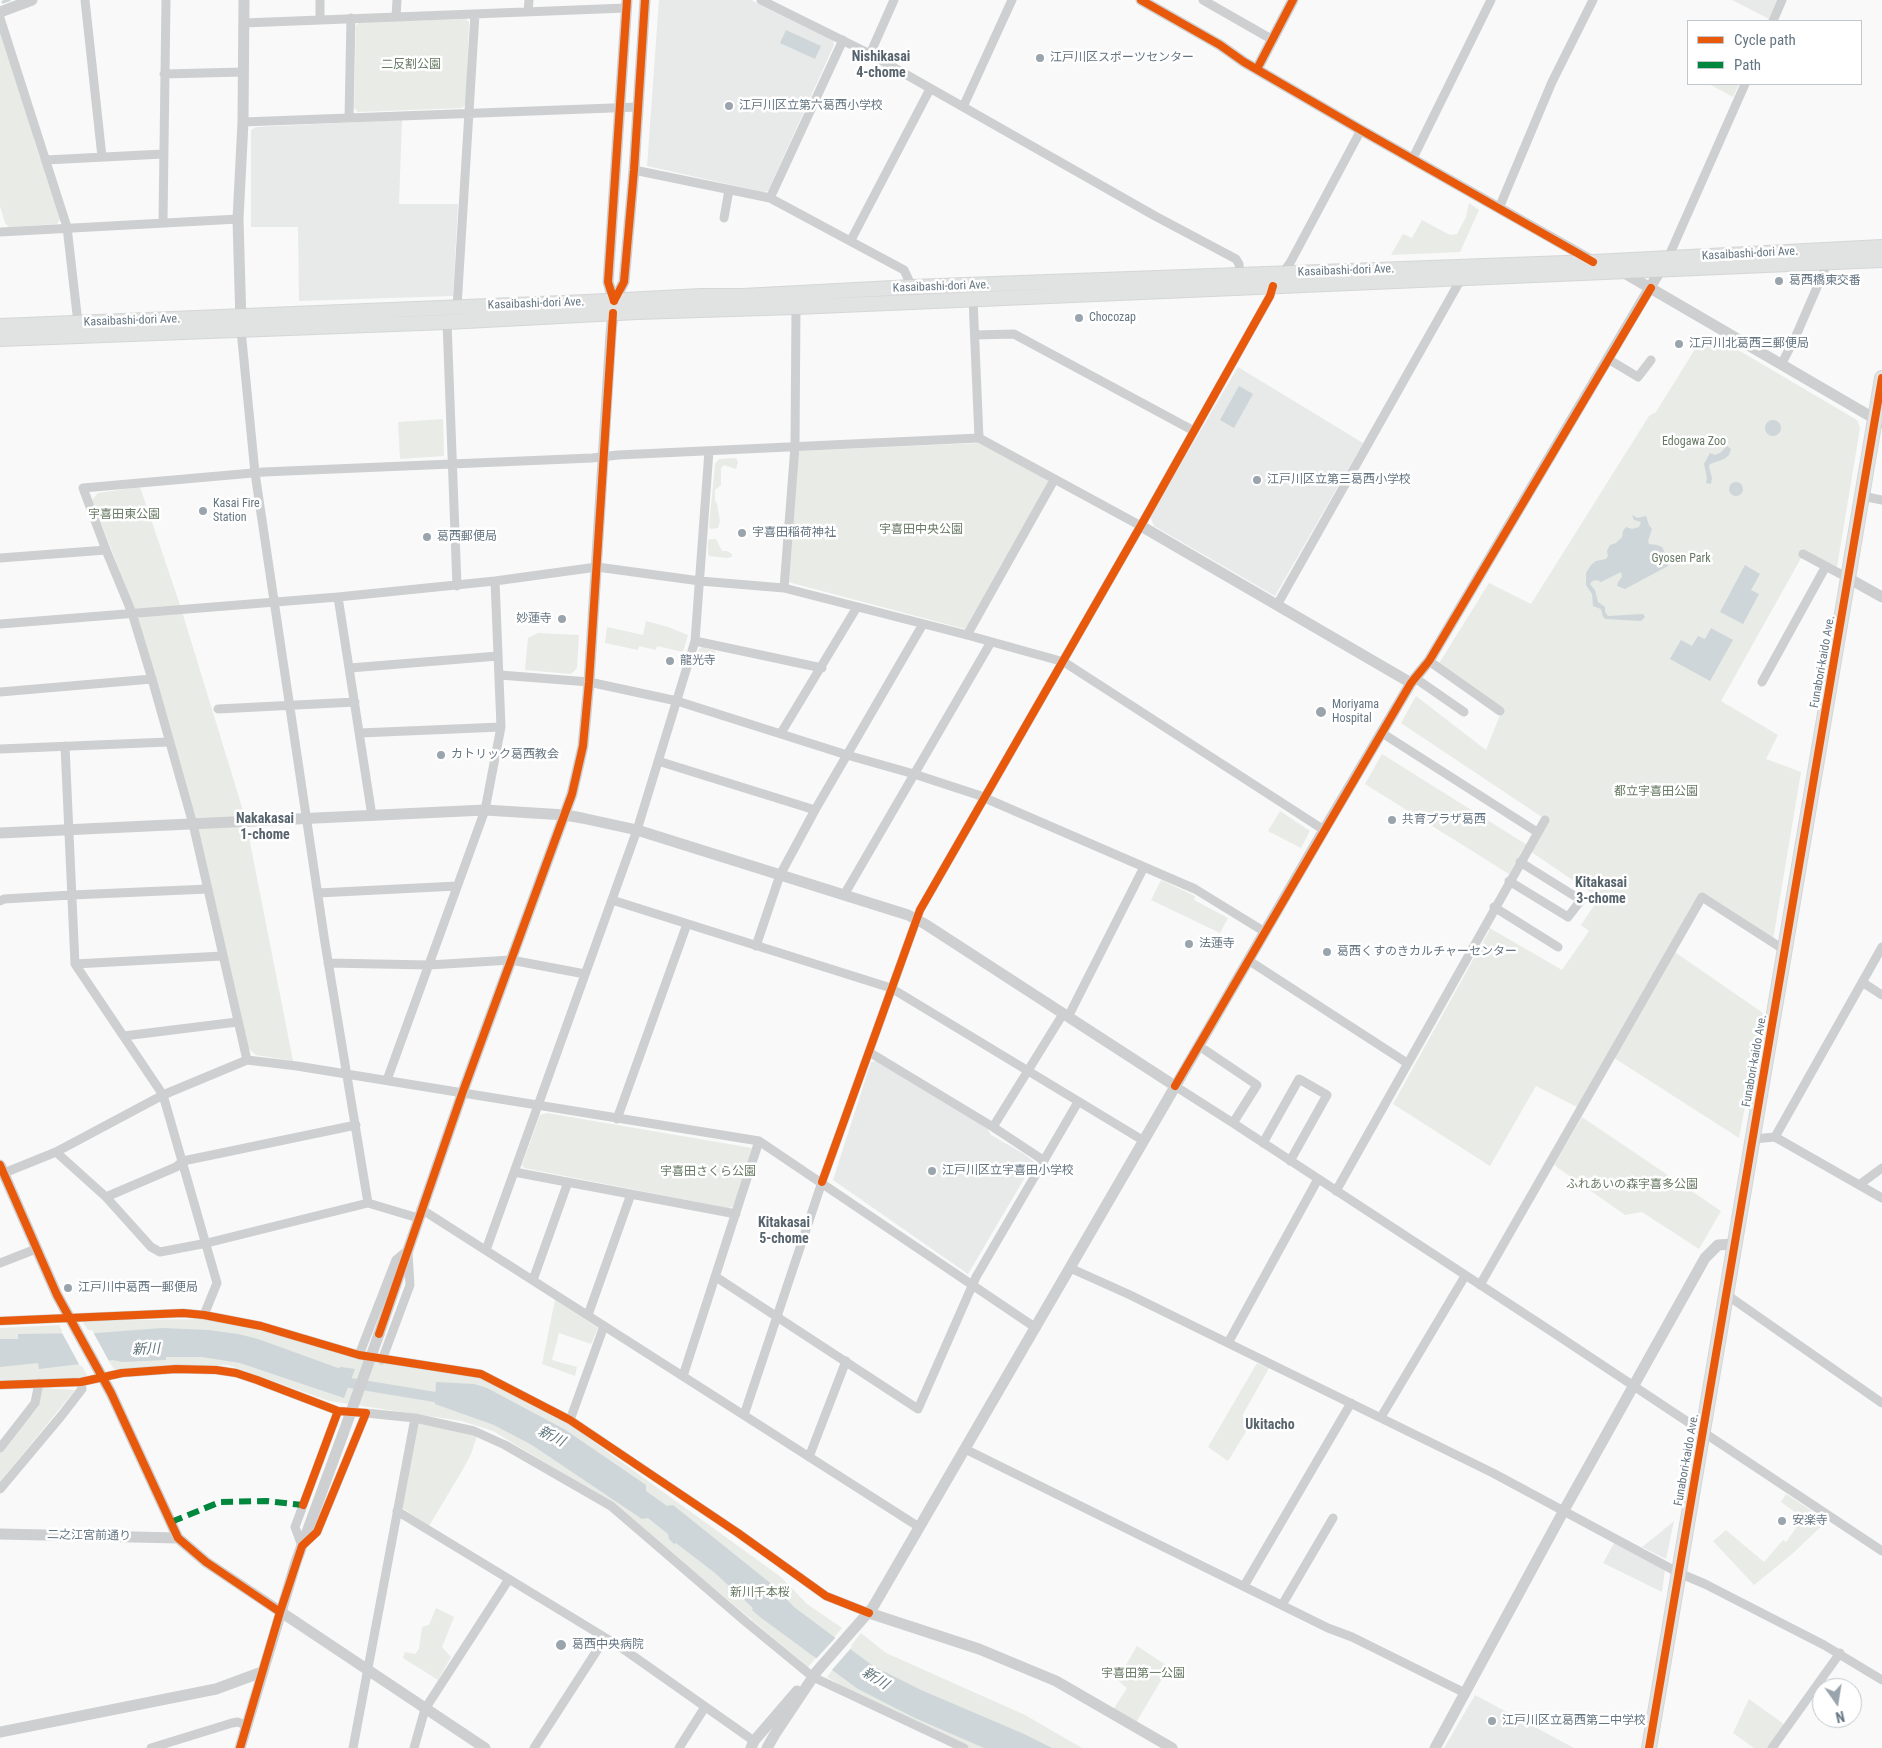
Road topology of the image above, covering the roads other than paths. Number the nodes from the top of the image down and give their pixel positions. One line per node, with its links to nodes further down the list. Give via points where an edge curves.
1 (32, 0): 19 (street)
2 (85, 0): 44 (street)
3 (166, 0): 33 (street)
4 (244, 0): 27 (street)
5 (320, 0): 25 (street)
6 (397, 0): 22 (street)
7 (529, 0): 20 (street)
8 (645, 0): 37 (street)
9 (761, 0): 28 (street)
10 (894, 0): 30 (street)
11 (1012, 0): 38 (street)
12 (1141, 0): 31 (street)
13 (1203, 0): 29 (street)
14 (1292, 0): 29 (street)
15 (1491, 0): 45 (street)
16 (1593, 0): 50 (street, via 1552,82)
17 (1782, 0): 26 (street)
18 (626, 4): 20 (street); 36 (street)
19 (0, 12)
20 (528, 12): 21 (street)
21 (475, 14): 22 (street); 39 (street)
22 (396, 17): 24 (street)
23 (0, 18): 46 (street)
24 (351, 18): 25 (street); 40 (street)
25 (320, 20): 27 (street)
26 (1773, 20)
27 (244, 23): 32 (street)
28 (843, 40): 30 (street); 49 (street)
29 (1273, 40): 31 (street)
30 (870, 54): 35 (street)
31 (1257, 69): 42 (street)
32 (243, 72): 33 (street); 41 (street)
33 (164, 74): 43 (street)
34 (1745, 85): 61 (street)
35 (930, 89): 38 (street); 56 (street)
36 (619, 107): 37 (street); 39 (street); 71 (street, via 608,282)
37 (638, 107): 47 (street)
38 (963, 107): 65 (street, via 1236,259)
39 (468, 112): 40 (street); 70 (street)
40 (349, 118): 41 (street)
41 (243, 122): 52 (street)
42 (1361, 130): 45 (street); 63 (street)
43 (163, 154): 44 (street); 53 (street)
44 (102, 157): 46 (street)
45 (1413, 158): 50 (street)
46 (46, 160): 54 (street)
47 (634, 170): 48 (street); 71 (street, via 624,282)
48 (729, 190): 49 (street); 51 (street)
49 (770, 198): 56 (street)
50 (1499, 208): 59 (street)
51 (724, 218)
52 (238, 219): 53 (street); 75 (street)
53 (163, 222): 54 (street)
54 (67, 227): 55 (street); 74 (street)
55 (1, 229)
56 (850, 240): 67 (street, via 904,270)
57 (1882, 247): 61 (main road, Kasaibashi-dori Ave.)
58 (1882, 260): 60 (main road, Kasaibashi-dori Ave.)
59 (1593, 262): 61 (main road, Kasaibashi-dori Ave.); 62 (street); 63 (main road, Kasaibashi-dori Ave.)
60 (1826, 262): 61 (main road, Kasaibashi-dori Ave.); 81 (street, via 1796,338)
61 (1665, 263): 62 (main road, Kasaibashi-dori Ave.); 68 (street)
62 (1621, 271): 64 (main road, Kasaibashi-dori Ave.); 68 (street)
63 (1284, 273): 65 (main road, Kasaibashi-dori Ave.); 66 (street)
64 (1461, 279): 66 (main road, Kasaibashi-dori Ave.); 108 (street)
65 (1241, 281): 66 (main road, Kasaibashi-dori Ave.); 67 (main road, Kasaibashi-dori Ave.); 69 (main road, Kasaibashi-dori Ave.)
66 (1273, 286): 84 (street)
67 (912, 287): 71 (main road, Kasaibashi-dori Ave.)
68 (1651, 288): 79 (street); 81 (street)
69 (973, 299): 72 (main road, Kasaibashi-dori Ave.); 77 (street)
70 (457, 307): 71 (main road, Kasaibashi-dori Ave.); 75 (main road, Kasaibashi-dori Ave.)
71 (614, 307): 72 (main road, Kasaibashi-dori Ave.); 73 (main road, Kasaibashi-dori Ave.); 88 (street)
72 (796, 307): 86 (street)
73 (447, 322): 75 (main road, Kasaibashi-dori Ave.); 89 (street)
74 (78, 323): 75 (main road, Kasaibashi-dori Ave.); 76 (main road, Kasaibashi-dori Ave.)
75 (241, 324): 78 (main road, Kasaibashi-dori Ave.); 90 (street)
76 (0, 326)
77 (975, 335): 84 (street, via 1014,334); 85 (street)
78 (0, 339)
79 (1608, 360): 80 (street, via 1638,377); 117 (street)
80 (1651, 360)
81 (1782, 363): 83 (street)
82 (1882, 378): 83 (main road, Funabori-kaido Ave.)
83 (1879, 421): 92 (main road, Funabori-kaido Ave.)
84 (1194, 431): 94 (street)
85 (979, 438): 86 (street); 91 (street)
86 (795, 446): 87 (street); 104 (street)
87 (709, 450): 88 (street); 102 (street)
88 (605, 456): 89 (street); 98 (street)
89 (452, 464): 90 (street); 103 (street)
90 (255, 473): 95 (street, via 83,488); 107 (street)
91 (1054, 480): 94 (street); 113 (street)
92 (1863, 496): 93 (street); 100 (main road, Funabori-kaido Ave.)
93 (1882, 500)
94 (1141, 526): 108 (street); 118 (street)
95 (106, 550): 97 (street); 110 (street)
96 (1803, 554): 99 (street)
97 (0, 558)
98 (597, 566): 101 (street); 102 (street); 124 (street)
99 (1826, 566): 100 (street); 125 (street)
100 (1848, 578): 106 (street); 174 (main road, Funabori-kaido Ave.)
101 (495, 581): 103 (street); 116 (street)
102 (700, 581): 104 (street); 114 (street)
103 (457, 586): 105 (street)
104 (784, 588): 109 (street)
105 (338, 597): 107 (street); 119 (street)
106 (1882, 597)
107 (274, 602): 110 (street); 129 (street)
108 (1277, 605): 123 (street)
109 (857, 607): 112 (street); 120 (street)
110 (132, 613): 111 (street); 122 (street)
111 (0, 624)
112 (923, 624): 113 (street); 140 (street)
113 (967, 635): 115 (street)
114 (695, 641): 120 (street); 127 (street)
115 (991, 642): 118 (street); 142 (street)
116 (498, 656): 119 (street); 121 (street)
117 (1429, 661): 123 (street); 131 (street)
118 (1064, 662): 143 (street); 153 (street)
119 (350, 668): 128 (street)
120 (822, 668): 135 (street)
121 (500, 675): 124 (street); 133 (street)
122 (152, 679): 126 (street); 137 (street)
123 (1413, 680): 132 (street); 136 (street)
124 (589, 682): 127 (street); 146 (street, via 583,746)
125 (1762, 682)
126 (0, 692)
127 (677, 701): 135 (street); 141 (street)
128 (355, 702): 129 (street); 134 (street)
129 (291, 705): 130 (street); 148 (street)
130 (218, 709)
131 (1500, 711)
132 (1464, 712)
133 (501, 727): 134 (street); 144 (street)
134 (360, 733): 147 (street)
135 (782, 733): 140 (street)
136 (1382, 733): 153 (street); 154 (street)
137 (168, 742): 138 (street); 150 (street)
138 (65, 746): 139 (street); 151 (street)
139 (0, 749)
140 (847, 755): 142 (street); 145 (street)
141 (658, 761): 145 (street); 152 (street)
142 (914, 774): 143 (street); 164 (street)
143 (985, 797): 157 (street); 168 (street)
144 (486, 810): 146 (street); 147 (street); 160 (street)
145 (815, 810): 158 (street)
146 (565, 815): 152 (street); 176 (street)
147 (372, 816): 148 (street)
148 (306, 818): 150 (street); 162 (street)
149 (1544, 820): 154 (street)
150 (193, 824): 151 (street); 161 (street)
151 (68, 829): 155 (street); 163 (street)
152 (637, 830): 158 (street); 165 (street)
153 (1324, 830): 170 (street)
154 (1537, 832): 156 (street)
155 (0, 833)
156 (1520, 862): 159 (street); 159 (street, via 1581,900 1568,916)
157 (1144, 867): 170 (street, via 1196,889); 185 (street)
158 (780, 874): 164 (street); 171 (street)
159 (1509, 881): 167 (street)
160 (457, 886): 162 (street); 180 (street)
161 (208, 889): 163 (street); 175 (street)
162 (318, 893): 178 (street)
163 (72, 895): 166 (street); 179 (street)
164 (844, 895): 168 (street)
165 (612, 900): 169 (street); 181 (street)
166 (0, 901)
167 (1494, 907): 172 (street); 191 (street)
168 (916, 919): 183 (street); 185 (street)
169 (687, 924): 171 (street); 200 (street)
170 (1265, 932): 177 (street)
171 (756, 946): 183 (street)
172 (1558, 947)
173 (1882, 947): 182 (street)
174 (1786, 951): 205 (main road, Funabori-kaido Ave.); 238 (street, via 1702,897)
175 (222, 956): 179 (street); 186 (street)
176 (511, 960): 180 (street); 181 (street); 196 (street)
177 (1248, 960): 191 (street); 195 (street)
178 (328, 963): 180 (street); 193 (street)
179 (75, 964): 187 (street)
180 (429, 965): 194 (street)
181 (585, 974): 199 (street)
182 (1862, 982): 184 (street); 204 (street)
183 (891, 988): 189 (street); 192 (street)
184 (1882, 995)
185 (1066, 1015): 192 (street); 195 (street)
186 (237, 1022): 187 (street); 190 (street)
187 (124, 1036): 197 (street)
188 (1205, 1050): 201 (street, via 1257,1085)
189 (869, 1052): 203 (street); 218 (street)
190 (246, 1060): 193 (street); 197 (street)
191 (1407, 1062): 220 (street)
192 (1027, 1071): 198 (street); 203 (street)
193 (348, 1074): 194 (street); 202 (street)
194 (387, 1080): 196 (street)
195 (1175, 1086): 201 (street); 207 (street)
196 (462, 1094): 199 (street); 225 (street)
197 (163, 1096): 209 (street); 211 (street)
198 (1078, 1102): 207 (street); 210 (street)
199 (538, 1106): 200 (street); 215 (street)
200 (617, 1118): 206 (street)
201 (1233, 1123): 208 (street)
202 (356, 1125): 211 (street); 224 (street)
203 (993, 1127): 210 (street)
204 (1775, 1137): 205 (street); 219 (street)
205 (1753, 1139): 228 (main road, Funabori-kaido Ave.)
206 (759, 1141): 218 (street); 226 (street)
207 (1144, 1141): 233 (street)
208 (1263, 1143): 212 (street); 212 (street, via 1299,1079 1327,1096)
209 (56, 1152): 213 (street); 222 (street)
210 (1043, 1160): 237 (street)
211 (183, 1161): 222 (street); 227 (street)
212 (1290, 1161): 216 (street)
213 (2, 1168): 229 (street)
214 (1882, 1168): 219 (street)
215 (514, 1172): 217 (street); 231 (street)
216 (1318, 1179): 220 (street); 247 (street)
217 (568, 1182): 221 (street); 236 (street)
218 (822, 1182): 237 (street); 242 (street)
219 (1859, 1185): 223 (street)
220 (1336, 1191): 234 (street)
221 (631, 1194): 226 (street); 241 (street)
222 (106, 1197): 227 (street, via 151,1247 160,1252)
223 (1882, 1198)
224 (368, 1203): 225 (street); 227 (street)
225 (420, 1213): 230 (street); 231 (street)
226 (736, 1214): 235 (street)
227 (207, 1243): 240 (street, via 217,1283)
228 (1734, 1244): 239 (main road, Funabori-kaido Ave.); 256 (street, via 1718,1245 1705,1258)
229 (36, 1249): 232 (street); 243 (street)
230 (408, 1250): 248 (street, via 396,1260); 249 (street, via 410,1285); 276 (street, bridge)
231 (486, 1250): 236 (street)
232 (0, 1262)
233 (1070, 1268): 246 (street); 247 (street)
234 (1466, 1276): 238 (street); 262 (street)
235 (716, 1277): 242 (street); 252 (street)
236 (533, 1280): 241 (street)
237 (972, 1285): 246 (street); 250 (street, via 918,1409)
238 (1480, 1285): 256 (street)
239 (1727, 1295): 257 (street); 265 (main road, Funabori-kaido Ave.)
240 (204, 1315): 243 (street, via 183,1313); 248 (street, via 261,1326)
241 (588, 1315): 245 (street)
242 (777, 1317): 250 (street); 261 (street)
243 (71, 1320): 244 (street); 251 (street)
244 (0, 1321)
245 (604, 1326): 252 (street); 264 (street)
246 (1036, 1328): 267 (street)
247 (1228, 1343): 258 (street)
248 (359, 1355): 249 (street)
249 (382, 1360): 264 (street, via 481,1374)
250 (846, 1361): 268 (street)
251 (101, 1374): 253 (street); 259 (street, via 167,1370 236,1373); 275 (street)
252 (683, 1376): 261 (street)
253 (81, 1382): 254 (street); 269 (street, via 82,1389)
254 (39, 1383): 255 (street); 266 (street, via 35,1403)
255 (0, 1385)
256 (1633, 1386): 265 (street); 271 (street)
257 (1882, 1403)
258 (1351, 1404): 262 (street); 280 (street)
259 (338, 1411): 260 (street); 276 (street, via 295,1527)
260 (366, 1413): 263 (street); 276 (street, via 317,1532)
261 (744, 1415): 268 (street)
262 (1381, 1417): 271 (street)
263 (415, 1418): 270 (street); 288 (street, via 483,1434 611,1506 746,1622)
264 (570, 1420): 283 (street, via 826,1596)
265 (1703, 1432): 277 (street); 278 (main road, Funabori-kaido Ave.)
266 (0, 1448)
267 (965, 1449): 273 (street); 280 (street)
268 (809, 1457): 273 (street)
269 (0, 1489)
270 (397, 1511): 279 (street); 286 (street)
271 (1563, 1512): 278 (street); 290 (street)
272 (1333, 1518): 281 (street)
273 (919, 1527): 283 (street)
274 (0, 1534): 275 (street, 二之江宮前通り)
275 (178, 1538): 282 (street, via 206,1562)
276 (302, 1546): 282 (street)
277 (1882, 1551)
278 (1679, 1573): 285 (street); 307 (main road, Funabori-kaido Ave.)
279 (509, 1579): 284 (street); 292 (street)
280 (1244, 1586): 281 (street)
281 (1282, 1605): 290 (street)
282 (280, 1612): 286 (street); 287 (street)
283 (868, 1612): 288 (street); 305 (street, via 979,1649 1056,1681)
284 (605, 1638): 291 (street); 301 (street)
285 (1840, 1653): 289 (street); 308 (street)
286 (367, 1671): 292 (street); 298 (street)
287 (262, 1672): 293 (street); 294 (street, via 216,1689)
288 (816, 1674): 295 (street, via 798,1689); 303 (street); 304 (street)
289 (1882, 1680)
290 (1465, 1693): 306 (street)
291 (705, 1707): 295 (street); 302 (street)
292 (425, 1709): 299 (street); 300 (street)
293 (247, 1726): 296 (street, via 232,1723); 297 (street)
294 (0, 1732)
295 (752, 1744)
296 (151, 1748)
297 (240, 1748)
298 (354, 1748)
299 (414, 1748)
300 (485, 1748)
301 (534, 1748)
302 (679, 1748)
303 (768, 1748)
304 (964, 1748)
305 (1172, 1748)
306 (1435, 1748)
307 (1649, 1748)
308 (1772, 1748)

